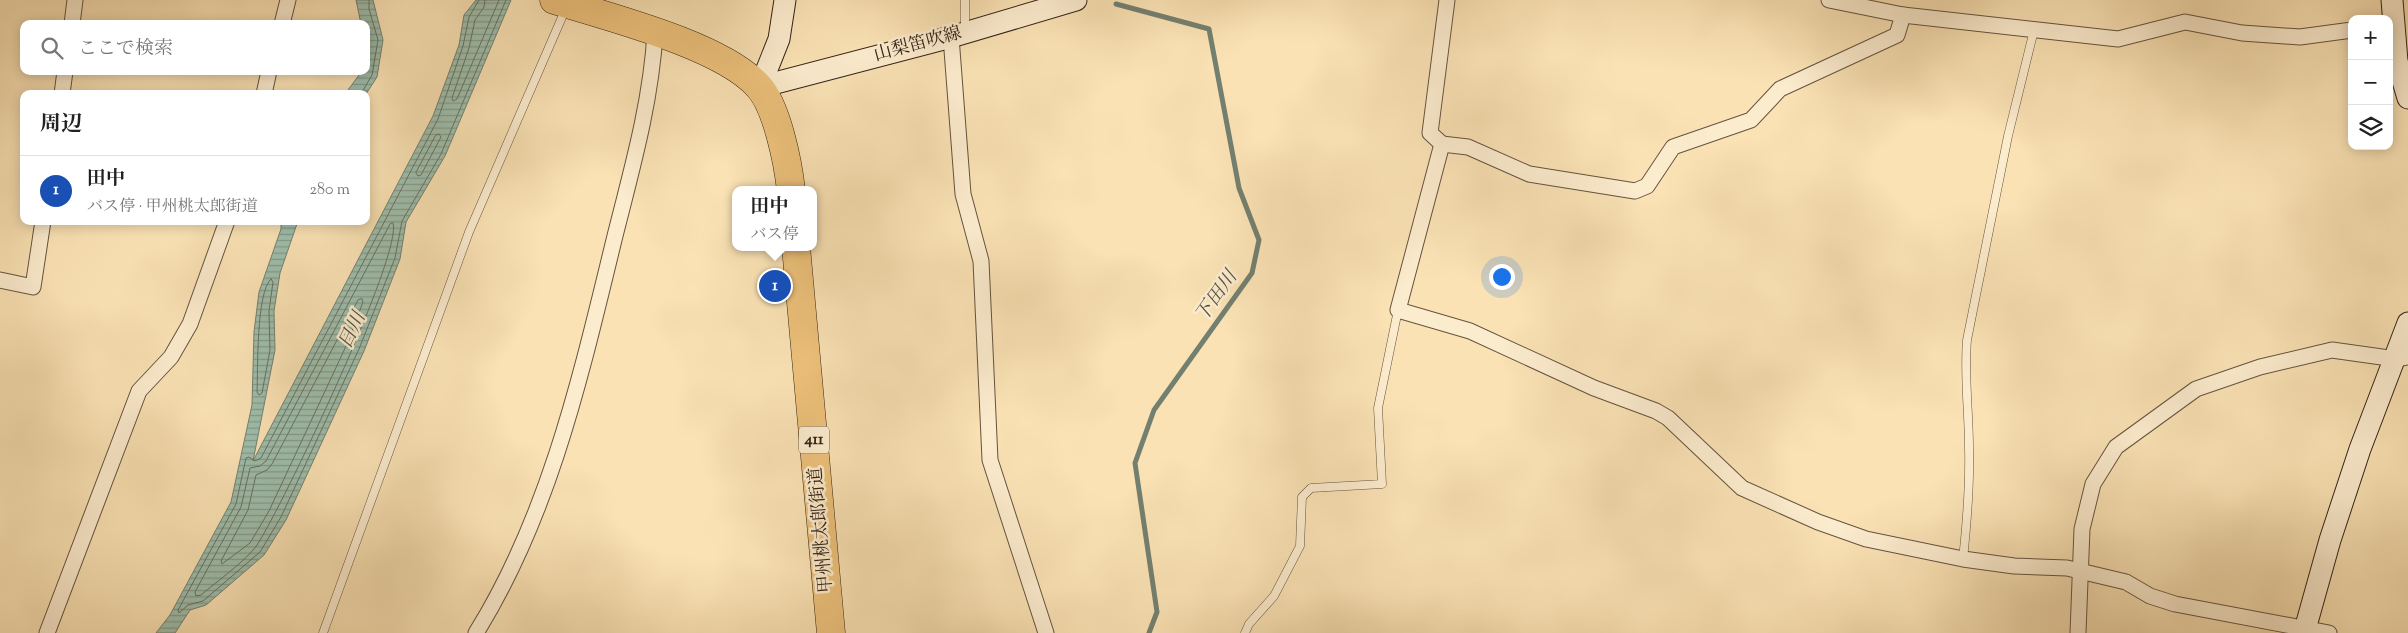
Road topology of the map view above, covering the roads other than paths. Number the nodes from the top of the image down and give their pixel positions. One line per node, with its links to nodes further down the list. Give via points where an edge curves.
1 (75, 0): 11 (street)
2 (288, 0): 12 (street)
3 (785, 0): 20 (street, via 779,39)
4 (965, 0): 17 (lane)
5 (1076, 0): 17 (street, 山梨笛吹線)
6 (1447, 0): 24 (street, via 1430,134)
7 (1829, 0): 10 (street)
8 (2392, 0): 14 (street)
9 (561, 2): 16 (highway); 37 (lane, via 469,232)
10 (1903, 15): 13 (street); 24 (street, via 1897,35 1780,89 1751,120 1673,147 1647,186 1635,191 1529,174 1468,147)
11 (72, 20)
12 (283, 20)
13 (2034, 30): 15 (street, via 2118,39 2185,22 2242,33 2300,37); 33 (lane, via 2008,136 1967,340 1969,448)
14 (2397, 30): 23 (street, via 2397,61)
15 (2348, 31)
16 (655, 33): 20 (highway, via 711,54 740,70); 38 (street, via 654,60 640,133 578,384 543,496 497,598)
17 (958, 34): 20 (street, 山梨笛吹線); 40 (street, via 963,194 981,261 990,460)
18 (64, 75): 21 (street)
19 (268, 75): 22 (street)
20 (760, 87): 25 (highway, via 774,115)
21 (63, 90)
22 (265, 90)
23 (2408, 98)
24 (1442, 144): 30 (street)
25 (790, 186)
26 (42, 225): 29 (street, via 33,287)
27 (225, 225): 36 (street, via 190,324 171,356 139,392)
28 (796, 251): 39 (highway, 甲州桃太郎街道 / 411)
29 (0, 280)
30 (1398, 310): 33 (street, via 1470,332 1586,384 1656,411 1668,418 1742,488 1818,522 1866,538); 41 (lane, via 1378,408 1382,484 1311,488 1302,497 1300,546 1274,596)
31 (2408, 323): 32 (street)
32 (2402, 358): 34 (street, via 2332,350 2260,367 2196,389 2116,446 2093,484 2082,529); 35 (street, via 2360,449)
33 (1963, 559): 34 (street)
34 (2082, 571): 35 (street, via 2126,582 2150,596 2175,604); 42 (street)
35 (2305, 630): 43 (street)
36 (47, 633)
37 (323, 633)
38 (476, 633)
39 (831, 633)
40 (1046, 633)
41 (1245, 633)
42 (2078, 633)
43 (2329, 633)

